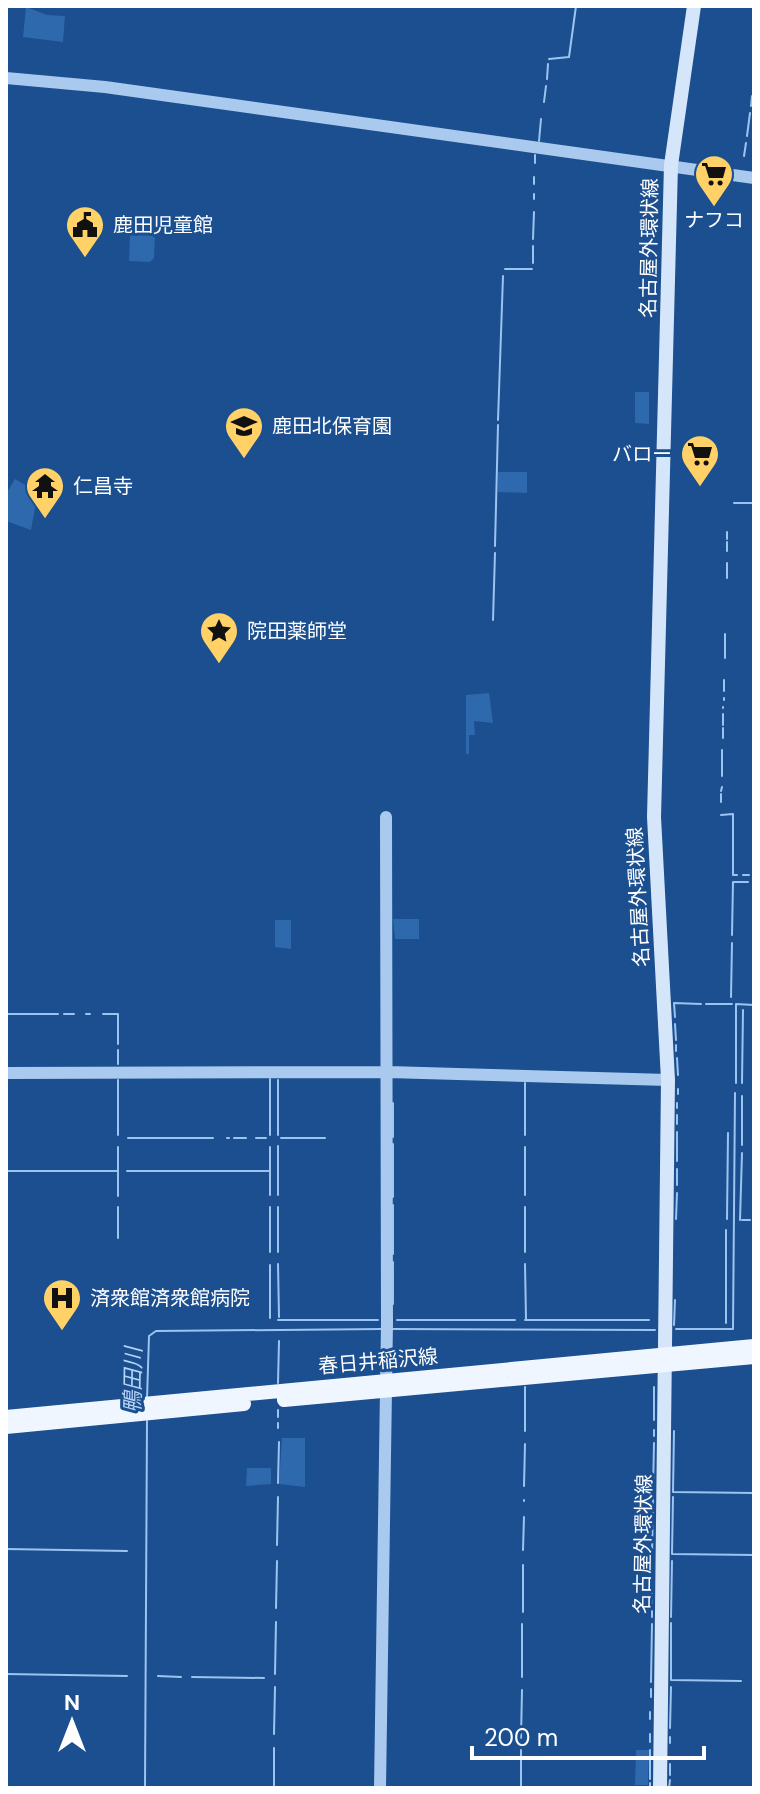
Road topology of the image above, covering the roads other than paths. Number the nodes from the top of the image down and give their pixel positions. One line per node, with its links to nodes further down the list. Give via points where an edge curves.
1 (694, 6): 3 (main road, 名古屋外環状線)
2 (6, 78): 3 (street)
3 (671, 165): 4 (street); 8 (main road, 名古屋外環状線, via 654,817)
4 (754, 178)
5 (386, 817): 6 (street)
6 (388, 1072): 7 (street); 8 (street); 12 (street)
7 (6, 1073)
8 (668, 1080): 11 (main road, 名古屋外環状線)
9 (754, 1346): 11 (main road, 春日井稲沢線)
10 (754, 1357): 11 (main road, 春日井稲沢線)
11 (665, 1358): 12 (main road, 春日井稲沢線); 17 (main road, 名古屋外環状線)
12 (386, 1386): 13 (main road, 春日井稲沢線); 16 (street)
13 (148, 1408): 14 (main road, 春日井稲沢線); 15 (main road, 春日井稲沢線)
14 (6, 1417)
15 (6, 1427)
16 (380, 1788)
17 (660, 1788)

